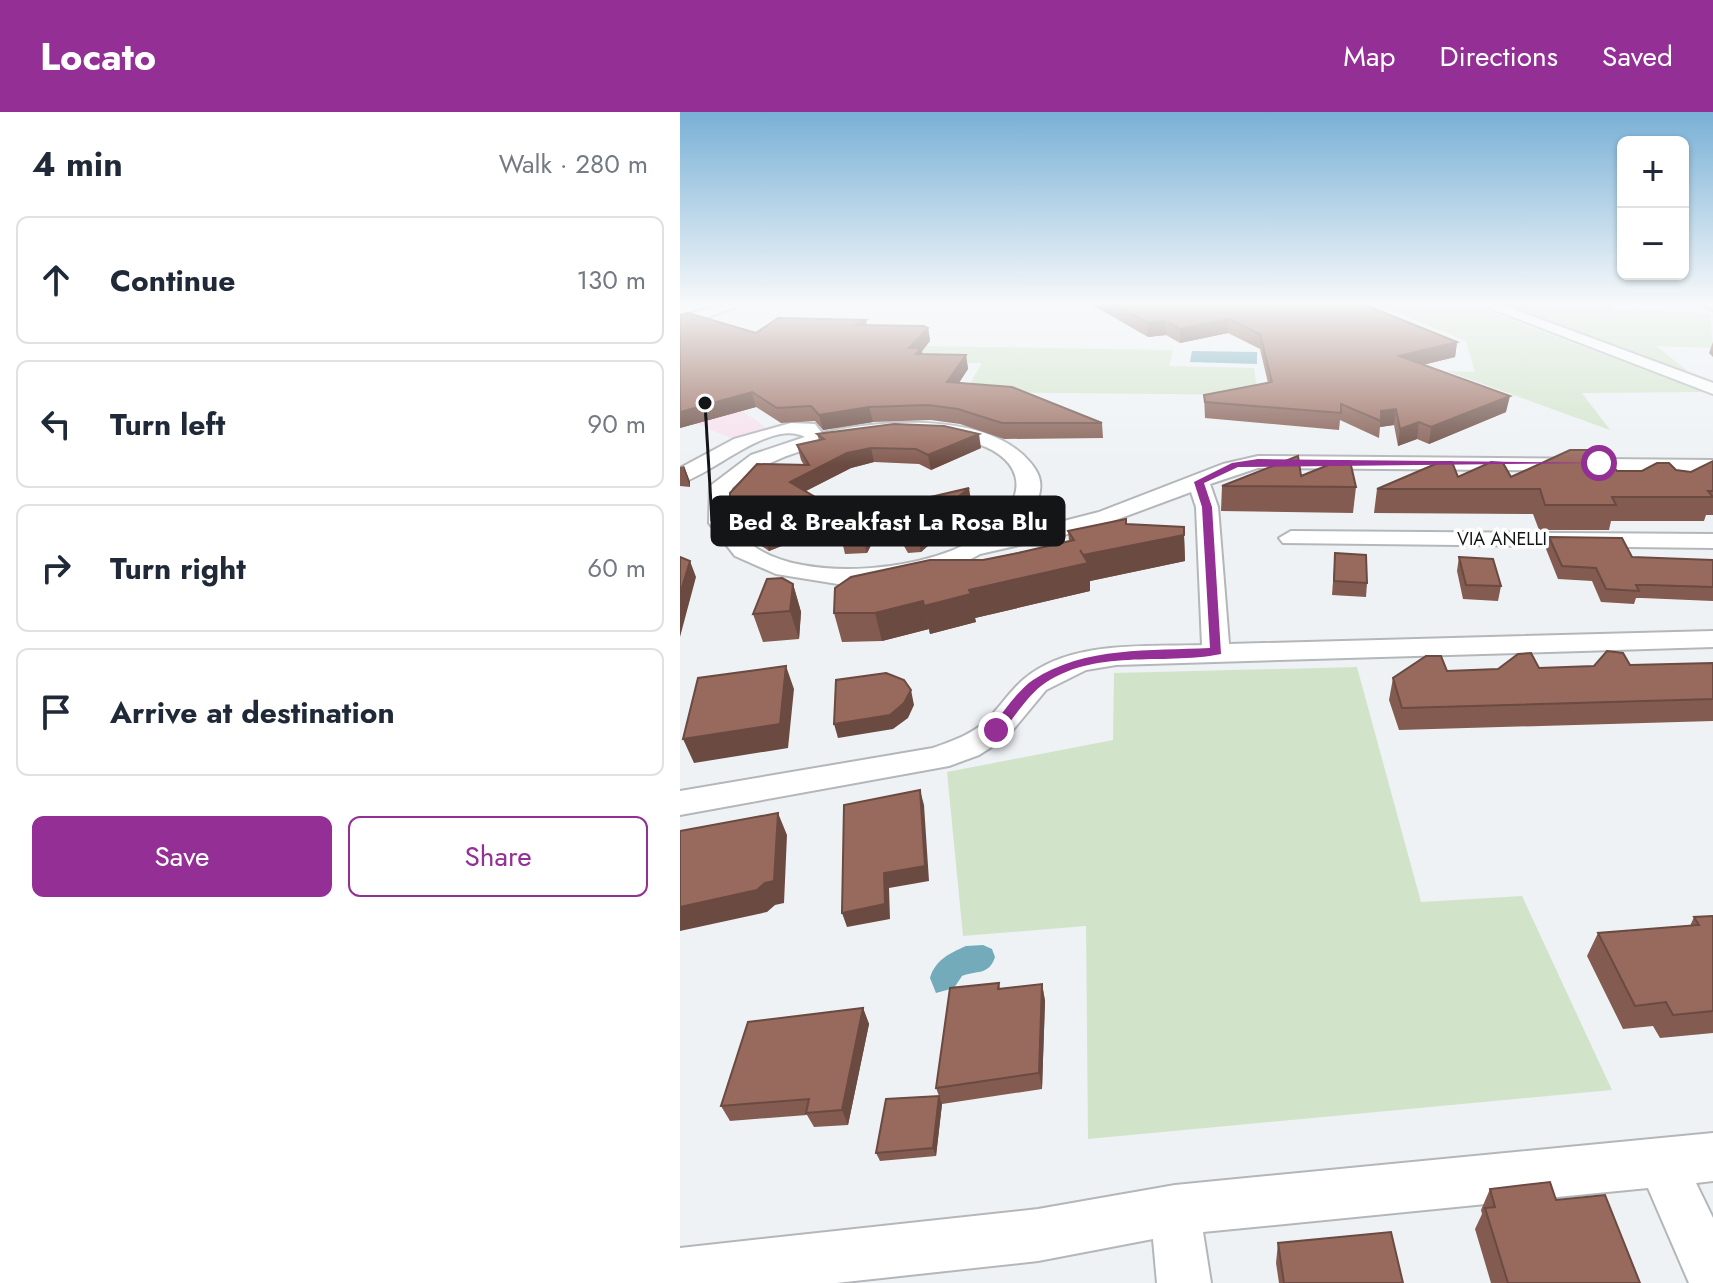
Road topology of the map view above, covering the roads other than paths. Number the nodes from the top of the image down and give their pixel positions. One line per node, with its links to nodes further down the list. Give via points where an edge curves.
1 (1630, 357): 2 (street)
2 (1685, 377): 3 (street); 4 (street)
3 (1713, 377)
4 (1713, 389)
5 (819, 440): 10 (street); 10 (street, via 808,428 761,435 708,459); 13 (street, via 934,430 995,444 1016,457 1029,473 1030,491 1020,511 998,532)
6 (1713, 448): 7 (street, via 1634,448)
7 (1599, 463): 8 (street); 9 (street, via 1258,462 1236,465)
8 (1713, 466)
9 (1199, 482): 13 (street, via 1055,534); 15 (street, via 1207,507)
10 (689, 495): 13 (street, via 708,545 730,562 767,574 866,576)
11 (1291, 538): 12 (street, VIA ANELLI)
12 (1713, 541)
13 (963, 550)
14 (1713, 639): 15 (street)
15 (1216, 652): 16 (street, via 1078,663 1036,684 996,730 938,758)
16 (680, 803)
17 (1713, 1157): 18 (street)
18 (1661, 1162): 19 (street); 21 (street)
19 (1175, 1210): 20 (street, via 1038,1235); 22 (street)
20 (680, 1274)
21 (1713, 1276)
22 (1184, 1283)

